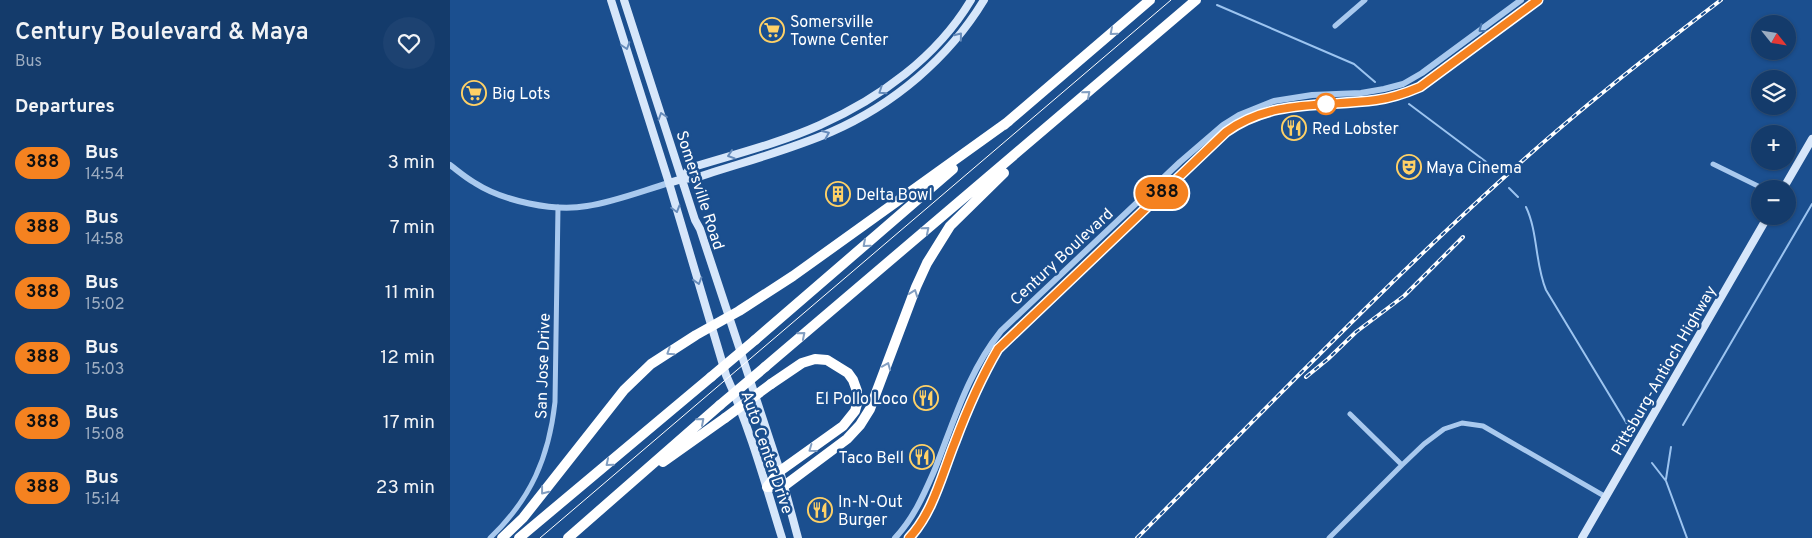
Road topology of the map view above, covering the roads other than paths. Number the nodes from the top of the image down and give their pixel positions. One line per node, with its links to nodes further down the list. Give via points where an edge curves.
1 (611, 0): 20 (main road, Somersville Road, one-way to 20)
2 (624, 0): 18 (main road, Somersville Road, one-way to 2)
3 (971, 0): 14 (main road, one-way to 14, via 921,62 888,87 821,125)
4 (984, 0): 15 (main road, one-way to 4, via 838,128 900,91 948,50)
5 (1150, 0): 11 (highway, one-way to 11)
6 (1196, 0): 12 (highway, one-way to 6)
7 (1365, 0): 10 (street)
8 (1521, 0): 41 (street, Century Boulevard, one-way to 41, via 1403,84 1384,90 1312,94 1274,101 1223,125 1001,331 986,349 920,503 907,526)
9 (1538, 0): 42 (street, Century Boulevard, via 1420,87 1376,100 1286,107 1252,117 1226,132 998,349 982,377 935,495)
10 (1335, 26)
11 (1009, 121): 24 (highway, via 801,270); 37 (highway, one-way to 37, bridge)
12 (1050, 126): 31 (highway, one-way to 12, via 847,439 860,425 870,409 916,287 950,226); 34 (highway, one-way to 12, bridge)
13 (1812, 139): 19 (main road)
14 (777, 140): 15 (main road); 18 (main road, one-way to 18, via 690,168)
15 (781, 150): 18 (main road, via 695,178)
16 (1713, 164): 21 (street)
17 (450, 165): 22 (street, via 476,184 498,194)
18 (682, 178): 20 (main road); 24 (main road, Somersville Road)
19 (1788, 180)
20 (669, 183): 22 (street, via 586,206); 25 (main road, Somersville Road, one-way to 25)
21 (1751, 183)
22 (558, 207): 35 (street, San Jose Drive, via 552,426 536,478 512,514)
23 (1763, 225): 33 (main road, Pittsburg-Antioch Highway)
24 (729, 317): 25 (highway); 27 (main road, Somersville Road)
25 (712, 326): 26 (main road, Somersville Road); 36 (highway, one-way to 36, via 651,364 624,390 523,518)
26 (726, 375): 32 (main road, Auto Center Drive)
27 (752, 389): 30 (main road, Auto Center Drive)
28 (1350, 414): 29 (street)
29 (1402, 465): 33 (street, via 1444,429 1462,423 1483,426); 43 (street)
30 (780, 471): 31 (main road, Auto Center Drive); 32 (highway); 34 (highway, one-way to 30, bridge, via 802,363 827,360 853,380 857,391 855,411 843,426)
31 (784, 486): 32 (highway); 40 (main road, Auto Center Drive)
32 (767, 487): 39 (main road, Auto Center Drive)
33 (1606, 497): 44 (main road, Pittsburg-Antioch Highway)
34 (612, 500): 38 (highway)
35 (490, 538)
36 (502, 538)
37 (520, 538)
38 (568, 538)
39 (782, 538)
40 (798, 538)
41 (895, 538)
42 (908, 538)
43 (1330, 538)
44 (1582, 538)

